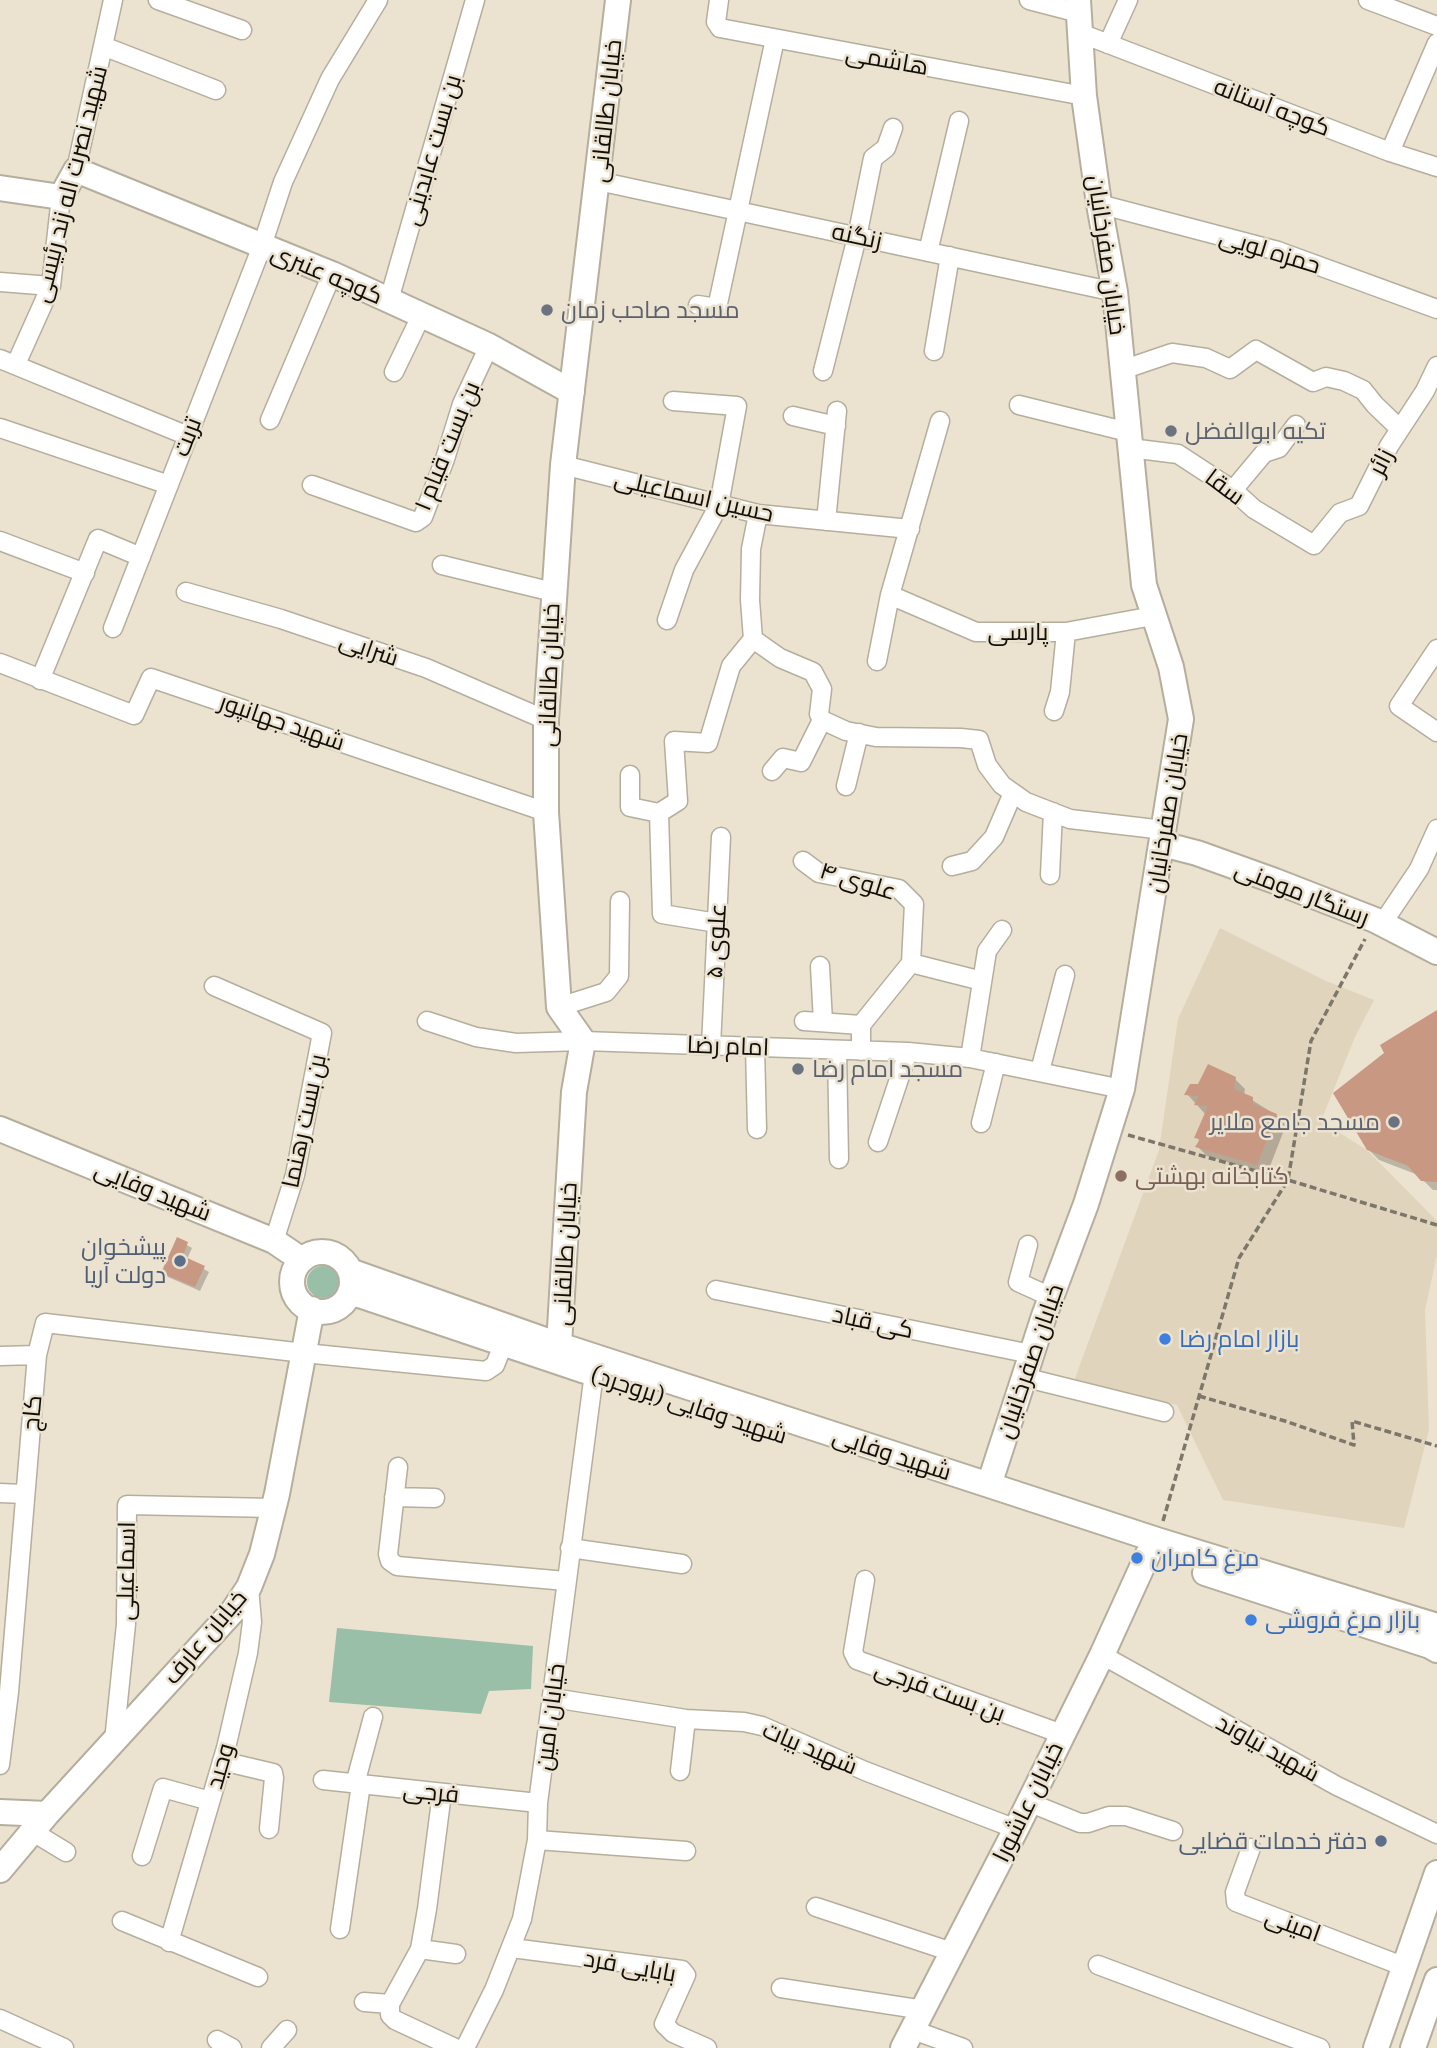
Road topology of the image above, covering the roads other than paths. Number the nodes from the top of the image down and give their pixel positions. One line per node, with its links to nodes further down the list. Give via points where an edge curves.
1 (113, 0): 16 (street, شهید نصرت اله زند رئیسی)
2 (158, 0): 12 (street)
3 (378, 0): 30 (street, تربت, via 305,128)
4 (475, 0): 37 (street, بن بست عابدینی)
5 (618, 0): 24 (main road, خیابان طالقانی)
6 (719, 0): 13 (street, هاشمی, via 716,22 720,28)
7 (1029, 0): 10 (street)
8 (1128, 0): 15 (street)
9 (1368, 0): 11 (street)
10 (1079, 16): 15 (street); 18 (main road, خیابان صفرخانیان)
11 (1437, 26)
12 (242, 30)
13 (775, 39): 18 (street, هاشمی); 28 (street)
14 (1437, 43): 21 (street)
15 (1108, 44): 21 (street, کوچه آستانه)
16 (103, 46): 17 (street); 23 (street, شهید نصرت اله زند رئیسی)
17 (216, 90)
18 (1084, 96): 27 (main road, خیابان صفرخانیان)
19 (959, 121): 31 (street)
20 (893, 128): 29 (street, via 886,148 873,158)
21 (1390, 152): 22 (street, کوچه آستانه)
22 (1437, 166)
23 (76, 170): 26 (main road, شهید نصرت اله زند رئیسی); 30 (main road, کوچه عنبری)
24 (598, 181): 28 (street, زنگنه); 48 (main road, خیابان طالقانی)
25 (0, 188): 26 (main road)
26 (61, 197): 35 (street, شهید نصرت اله زند رئیسی)
27 (1099, 204): 36 (main road, خیابان صفرخانیان); 39 (street, حمزه لویی, via 1278,251)
28 (737, 211): 29 (street, زنگنه); 38 (street, via 717,308)
29 (857, 237): 31 (street, زنگنه); 46 (street)
30 (262, 246): 33 (main road, کوچه عنبری); 57 (street, تربت)
31 (928, 252): 32 (street, زنگنه)
32 (950, 256): 36 (street, زنگنه); 42 (street)
33 (332, 274): 37 (main road, کوچه عنبری); 52 (street)
34 (0, 282): 35 (street)
35 (51, 286): 43 (street, شهید نصرت اله زند رئیسی)
36 (1115, 292): 45 (main road, خیابان صفرخانیان)
37 (389, 300): 40 (main road, کوچه عنبری)
38 (698, 305)
39 (1437, 309)
40 (421, 316): 41 (main road, کوچه عنبری); 47 (street)
41 (489, 346): 48 (main road, کوچه عنبری); 61 (street, بن بست قیام ۱, via 462,404 423,517 416,522)
42 (934, 351)
43 (8, 362): 57 (street)
44 (1437, 366): 56 (street, زائر)
45 (1122, 370): 56 (street, via 1172,353 1206,358 1230,369 1256,350 1313,382 1326,377 1363,390); 58 (main road, خیابان صفرخانیان)
46 (823, 371)
47 (394, 372)
48 (572, 392): 59 (main road, خیابان طالقانی)
49 (673, 401): 63 (street, via 737,406)
50 (1019, 405): 58 (street, سقا)
51 (793, 416): 65 (street, via 836,419)
52 (270, 420)
53 (940, 421): 66 (street)
54 (1296, 425): 62 (street, via 1279,448 1264,453)
55 (0, 428): 60 (street)
56 (1400, 429): 68 (street, زائر, via 1359,506 1340,513)
57 (188, 436): 60 (street, تربت)
58 (1129, 440): 62 (street, سقا, via 1178,454); 75 (main road, خیابان صفرخانیان, via 1144,585)
59 (563, 466): 63 (street, حسین اسماعیلی); 73 (main road, خیابان طالقانی)
60 (169, 485): 69 (street, تربت)
61 (312, 485)
62 (1233, 490): 68 (street, سقا, via 1254,509)
63 (719, 505): 64 (street, حسین اسماعیلی); 76 (street, via 684,570)
64 (758, 514): 65 (street, حسین اسماعیلی); 79 (street, via 751,549)
65 (826, 521): 66 (street, حسین اسماعیلی)
66 (910, 529): 74 (street)
67 (0, 541): 71 (street)
68 (1314, 545)
69 (141, 557): 71 (street, via 98,539); 77 (street, تربت)
70 (442, 565): 73 (street)
71 (85, 573): 83 (street)
72 (186, 592): 85 (street, شرایی, via 426,668)
73 (553, 592): 85 (main road, خیابان طالقانی)
74 (890, 595): 78 (street, پارسی, via 976,632); 81 (street)
75 (1153, 615): 78 (street, پارسی); 98 (main road, خیابان صفرخانیان, via 1171,667 1181,719)
76 (667, 620)
77 (113, 628)
78 (1066, 632): 84 (street)
79 (753, 639): 86 (street, via 780,658 813,672 822,689); 94 (street, via 730,666 708,743 674,741 678,801)
80 (1437, 649): 87 (street, via 1399,706)
81 (877, 661)
82 (0, 663): 83 (street, شهید جهانپور)
83 (40, 680): 93 (street, شهید جهانپور, via 134,715 151,678)
84 (1054, 711)
85 (546, 720): 93 (main road, خیابان طالقانی)
86 (822, 720): 88 (street); 89 (street, via 801,762 783,758)
87 (1437, 732)
88 (859, 733): 91 (street); 92 (street, via 979,740 987,765)
89 (772, 771)
90 (630, 775): 94 (street, via 631,807)
91 (846, 786)
92 (1013, 793): 95 (street); 100 (street, via 994,837 972,861)
93 (546, 812): 112 (main road, خیابان طالقانی)
94 (659, 813): 103 (street, via 662,914)
95 (1053, 813): 98 (street); 101 (street)
96 (1437, 829): 104 (street, via 1419,869)
97 (721, 837): 103 (street, علوی ۵)
98 (1163, 837): 104 (main road, رستگار مومنی); 126 (main road, خیابان صفرخانیان)
99 (803, 861): 107 (street, علوی ۴, via 819,873 899,889 914,904)
100 (952, 866)
101 (1050, 875)
102 (620, 901): 112 (street, via 620,976 606,992)
103 (717, 923): 118 (street, علوی ۵)
104 (1379, 923): 106 (main road, رستگار مومنی)
105 (1002, 930): 110 (street, via 987,951)
106 (1437, 952)
107 (911, 963): 110 (street); 116 (street)
108 (820, 966): 115 (street)
109 (1065, 975): 125 (street)
110 (982, 981): 123 (street)
111 (214, 986): 132 (street, بن بست رهنما, via 322,1033 295,1175)
112 (559, 1007): 117 (main road)
113 (427, 1021): 117 (street, امام رضا, via 476,1037 516,1043)
114 (804, 1021): 115 (street)
115 (823, 1022): 116 (street)
116 (861, 1025): 121 (street)
117 (583, 1041): 118 (street, امام رضا); 140 (main road, خیابان طالقانی, via 574,1092)
118 (711, 1046): 119 (street, امام رضا)
119 (755, 1047): 120 (street, امام رضا); 129 (street)
120 (837, 1050): 121 (street, امام رضا); 131 (street)
121 (861, 1051): 122 (street, امام رضا)
122 (908, 1052): 123 (street, امام رضا); 130 (street)
123 (970, 1058): 124 (street, امام رضا)
124 (996, 1063): 125 (street, امام رضا); 127 (street)
125 (1040, 1071): 126 (street, امام رضا)
126 (1122, 1089): 137 (main road, خیابان صفرخانیان)
127 (981, 1123)
128 (0, 1129): 132 (main road, شهید وفایی)
129 (757, 1129)
130 (878, 1143)
131 (839, 1159)
132 (274, 1241): 134 (main road, شهید وفایی)
133 (1028, 1245): 137 (street, via 1018,1282)
134 (302, 1260): 135 (main road, via 315,1253 334,1255 342,1260); 138 (main road, via 292,1282 299,1301)
135 (350, 1281): 138 (main road, via 343,1304 325,1312); 139 (main road, شهید وفایی (بروجرد)); 140 (main road, شهید وفایی)
136 (716, 1290): 144 (street, کی قباد)
137 (1051, 1297): 144 (main road, خیابان صفرخانیان)
138 (312, 1309): 141 (main road, خیابان عارف)
139 (503, 1345): 141 (street, via 495,1366 486,1371); 145 (main road, شهید وفایی (بروجرد))
140 (559, 1345): 148 (main road, شهید وفایی)
141 (304, 1353): 142 (street, کاج, via 45,1323); 153 (main road, خیابان عارف)
142 (37, 1355): 143 (street); 150 (street, کاج)
143 (0, 1356)
144 (1027, 1366): 146 (street, کی قباد); 148 (main road, خیابان صفرخانیان)
145 (594, 1373): 154 (main road, شهید وفایی (بروجرد)); 155 (street, خیابان امین)
146 (1164, 1412)
147 (398, 1467): 151 (street)
148 (989, 1485): 154 (main road, شهید وفایی)
149 (0, 1493): 150 (street)
150 (24, 1494): 160 (street, کاج)
151 (394, 1497): 152 (street); 158 (street, via 388,1554 397,1566)
152 (435, 1498)
153 (273, 1508): 159 (main road, خیابان عارف); 168 (street, اسماعیلی, via 128,1505 125,1624)
154 (1153, 1547): 161 (main road, شهید وفایی); 162 (main road, شهید وفایی); 163 (main road, خیابان عاشورا)
155 (570, 1548): 156 (street); 158 (street, خیابان امین)
156 (682, 1564)
157 (866, 1580): 167 (street, بن بست فرجی, via 853,1652 857,1660)
158 (566, 1581): 164 (street, خیابان امین)
159 (249, 1587): 168 (main road, خیابان عارف, via 233,1611); 170 (street, وحید, via 252,1622 248,1653)
160 (7, 1620): 169 (street, کاج, via 9,1692)
161 (1437, 1626)
162 (1437, 1650)
163 (1102, 1655): 167 (main road, خیابان عاشورا); 183 (street, شهید نیاوند, via 1337,1786)
164 (553, 1698): 166 (street, شهید بیات); 177 (street, خیابان امین)
165 (373, 1717): 173 (street)
166 (686, 1720): 171 (street); 181 (street, شهید بیات, via 762,1726)
167 (1062, 1734): 176 (main road, خیابان عاشورا)
168 (114, 1741): 179 (main road, خیابان عارف)
169 (1, 1753)
170 (222, 1761): 175 (street, وحید); 180 (street, via 273,1773)
171 (680, 1771)
172 (323, 1780): 173 (street, فرجی)
173 (358, 1784): 174 (street, فرجی); 193 (street)
174 (442, 1793): 177 (street, فرجی); 196 (street)
175 (210, 1801): 188 (street, via 163,1787); 194 (street, وحید)
176 (1028, 1802): 181 (main road, خیابان عاشورا); 182 (street, via 1080,1823 1126,1816)
177 (538, 1803): 184 (street, خیابان امین)
178 (0, 1812): 179 (main road)
179 (40, 1823): 187 (street); 189 (main road, خیابان عارف)
180 (269, 1829)
181 (1016, 1829): 197 (main road, خیابان عاشورا)
182 (1172, 1831)
183 (1437, 1834)
184 (537, 1840): 186 (street); 195 (street, خیابان امین, via 523,1919)
185 (1251, 1848): 200 (street, امینی, via 1235,1892 1236,1902)
186 (686, 1851)
187 (66, 1853)
188 (142, 1856)
189 (0, 1870)
190 (1437, 1873): 200 (main road)
191 (816, 1907): 197 (street)
192 (122, 1921): 194 (street)
193 (340, 1929)
194 (169, 1942): 201 (street)
195 (512, 1948): 212 (street, خیابان امین); 213 (street, بابایی فرد, via 682,1970 686,1975 664,2024)
196 (420, 1949): 198 (street); 205 (street)
197 (953, 1952): 207 (main road, خیابان عاشورا)
198 (456, 1954)
199 (1098, 1965): 215 (street)
200 (1405, 1966): 216 (main road)
201 (257, 1977)
202 (1437, 1980): 217 (main road)
203 (781, 1988): 207 (street)
204 (365, 2002): 205 (street)
205 (390, 2004): 211 (street, via 395,2020)
206 (0, 2019): 209 (street)
207 (913, 2029): 214 (street)
208 (287, 2030): 210 (street)
209 (64, 2048)
210 (271, 2048)
211 (455, 2048)
212 (465, 2048)
213 (707, 2048)
214 (963, 2048)
215 (1321, 2048)
216 (1376, 2048)
217 (1413, 2048)

